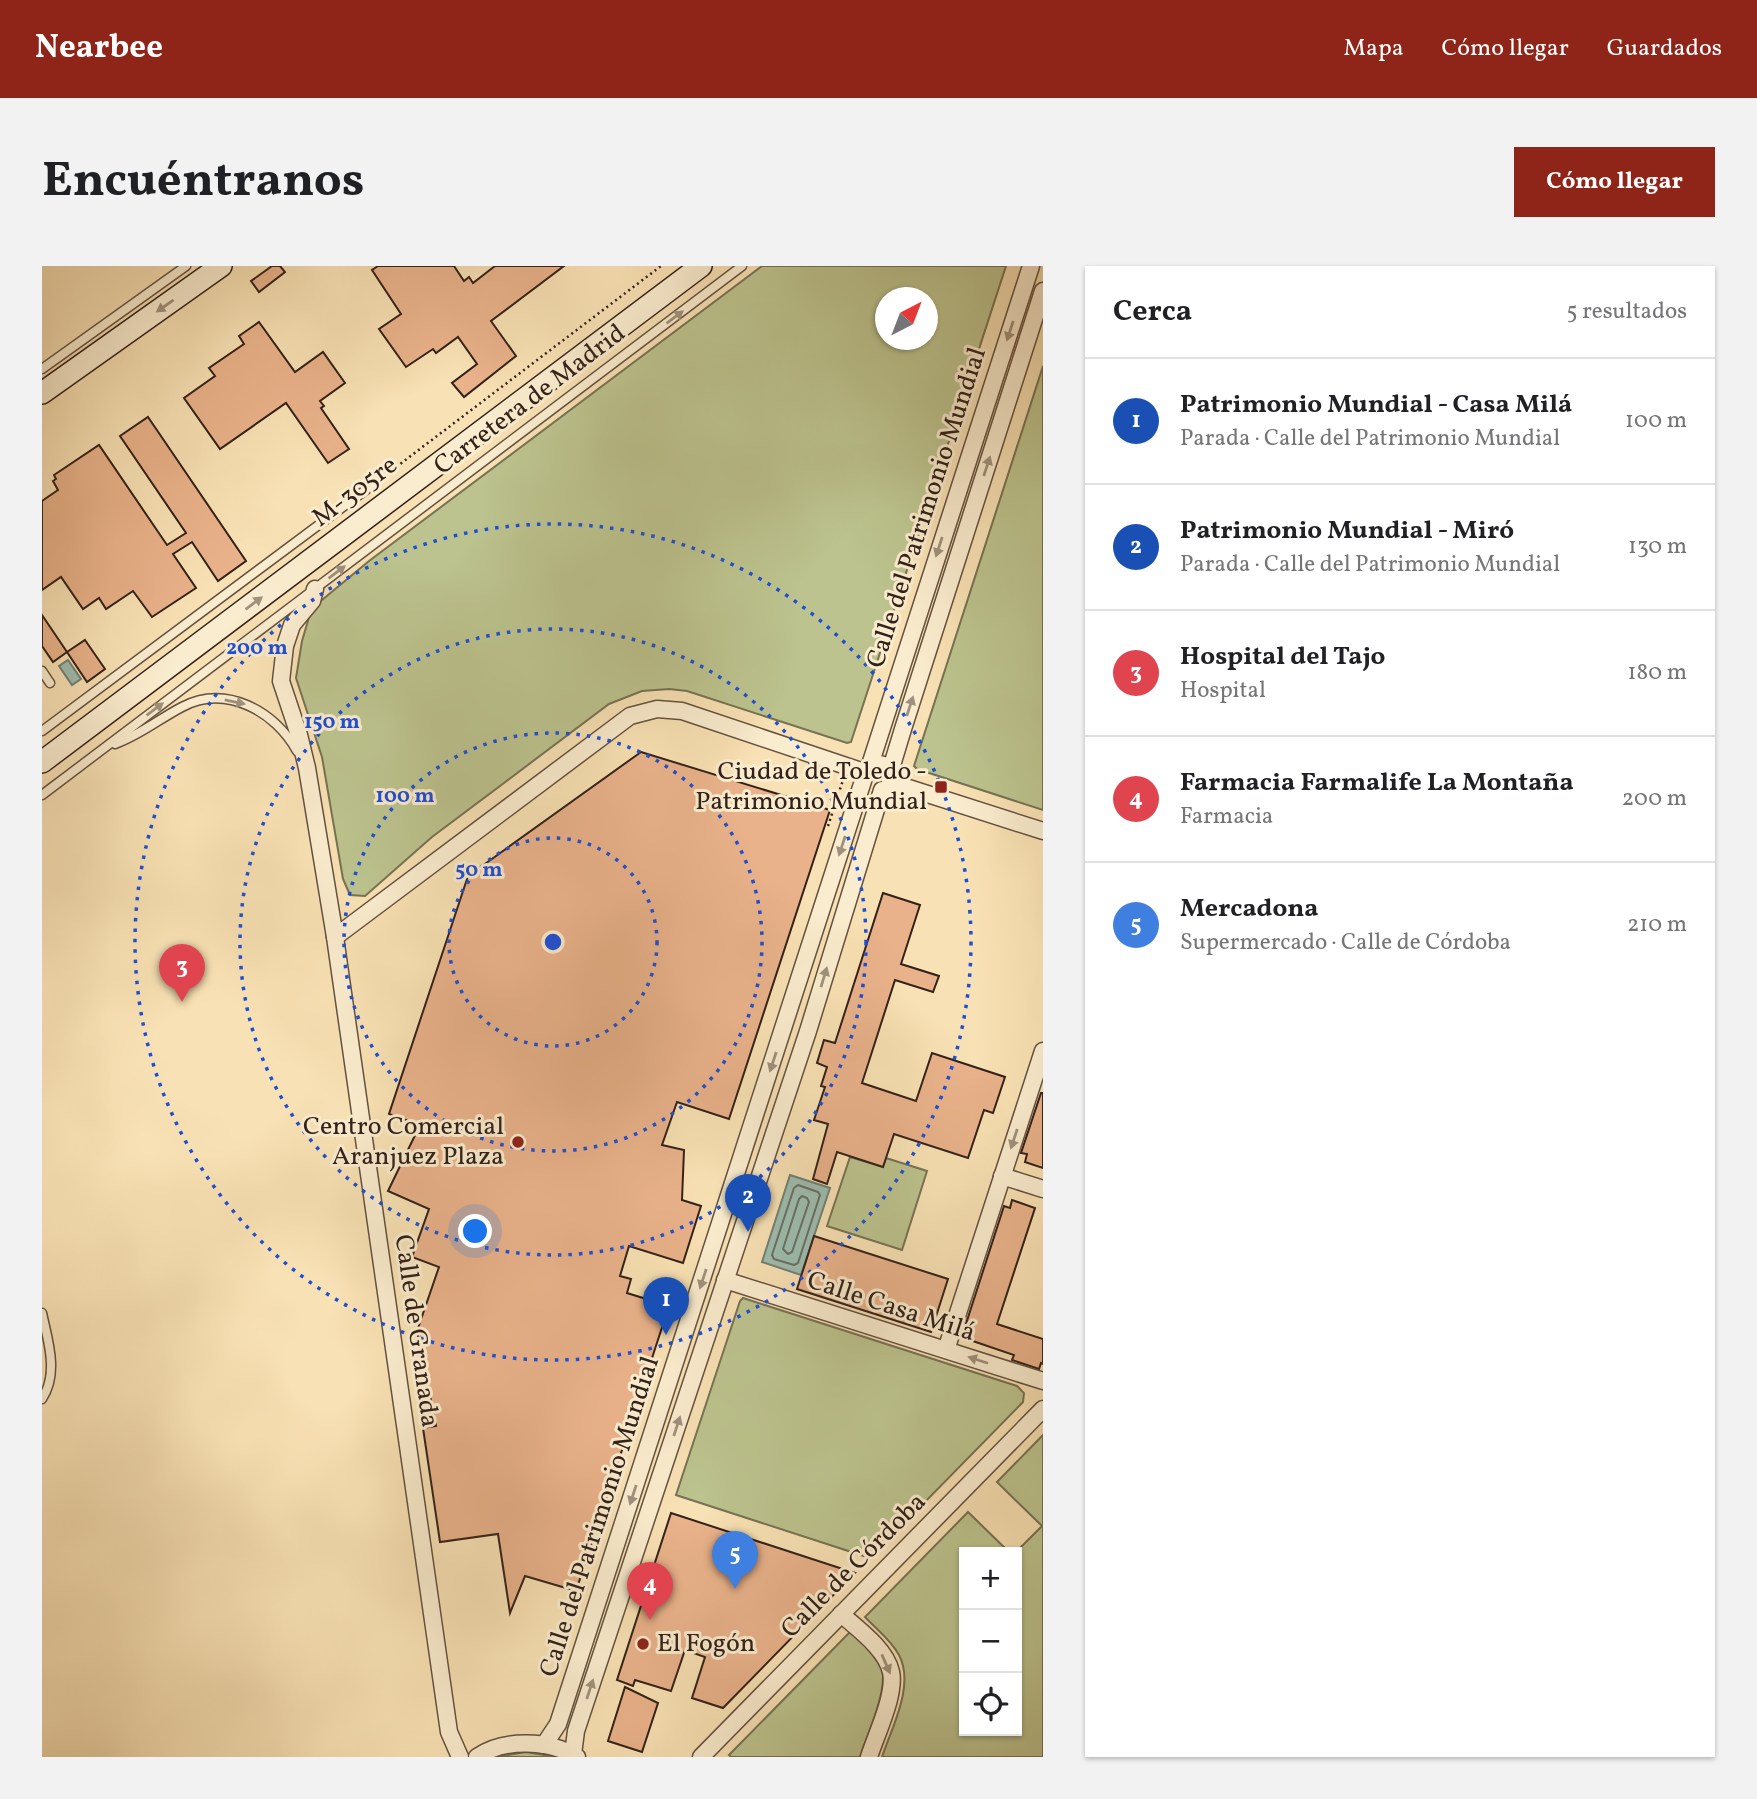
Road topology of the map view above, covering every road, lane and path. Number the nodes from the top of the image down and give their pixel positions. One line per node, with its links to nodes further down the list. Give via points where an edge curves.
1 (187, 266): 8 (lane)
2 (221, 266): 9 (main road, one-way to 9)
3 (661, 266): 10 (path)
4 (702, 266): 16 (main road, M-305re, one-way to 4)
5 (742, 266): 11 (lane, Carretera de Madrid, one-way to 5)
6 (1031, 266): 18 (street, Calle del Patrimonio Mundial, one-way to 18)
7 (1043, 291): 20 (street, Calle del Patrimonio Mundial, one-way to 7)
8 (42, 369)
9 (42, 393)
10 (375, 483): 14 (lane)
11 (315, 589): 15 (lane, Carretera de Madrid, one-way to 11); 17 (street, via 312,601 292,625 281,672)
12 (42, 671): 13 (lane)
13 (50, 683)
14 (42, 730)
15 (105, 747): 17 (lane, one-way to 17, via 135,736 191,703 232,700 258,709 277,724); 21 (lane, Carretera de Madrid)
16 (42, 762)
17 (307, 768): 24 (street)
18 (866, 773): 20 (street, via 879,763); 20 (street, via 873,791); 24 (street, via 682,712 657,709 630,716); 35 (street, Calle del Patrimonio Mundial, one-way to 35, via 562,1712)
19 (837, 775): 22 (path, via 844,778)
20 (887, 781): 23 (street); 28 (street, Calle del Patrimonio Mundial, one-way to 20)
21 (42, 795)
22 (828, 826)
23 (1043, 831)
24 (335, 937): 37 (street, Calle de Granada, via 449,1732)
25 (1043, 1051): 26 (street, one-way to 26)
26 (1002, 1176): 27 (street); 30 (street)
27 (1043, 1189)
28 (725, 1280): 30 (street, Calle Casa Milá); 36 (street, Calle del Patrimonio Mundial, one-way to 28, via 580,1718)
29 (42, 1312): 32 (lane, via 52,1368)
30 (946, 1350): 31 (street, Calle Casa Milá, one-way to 30)
31 (1043, 1381)
32 (42, 1399)
33 (1043, 1409): 34 (street, Calle de Córdoba)
34 (841, 1614): 39 (street, Calle de Córdoba); 40 (street, one-way to 40, via 880,1651 891,1670 890,1691)
35 (544, 1745): 36 (street); 38 (street, via 504,1746)
36 (575, 1756)
37 (460, 1757)
38 (477, 1757)
39 (701, 1757)
40 (869, 1757)

